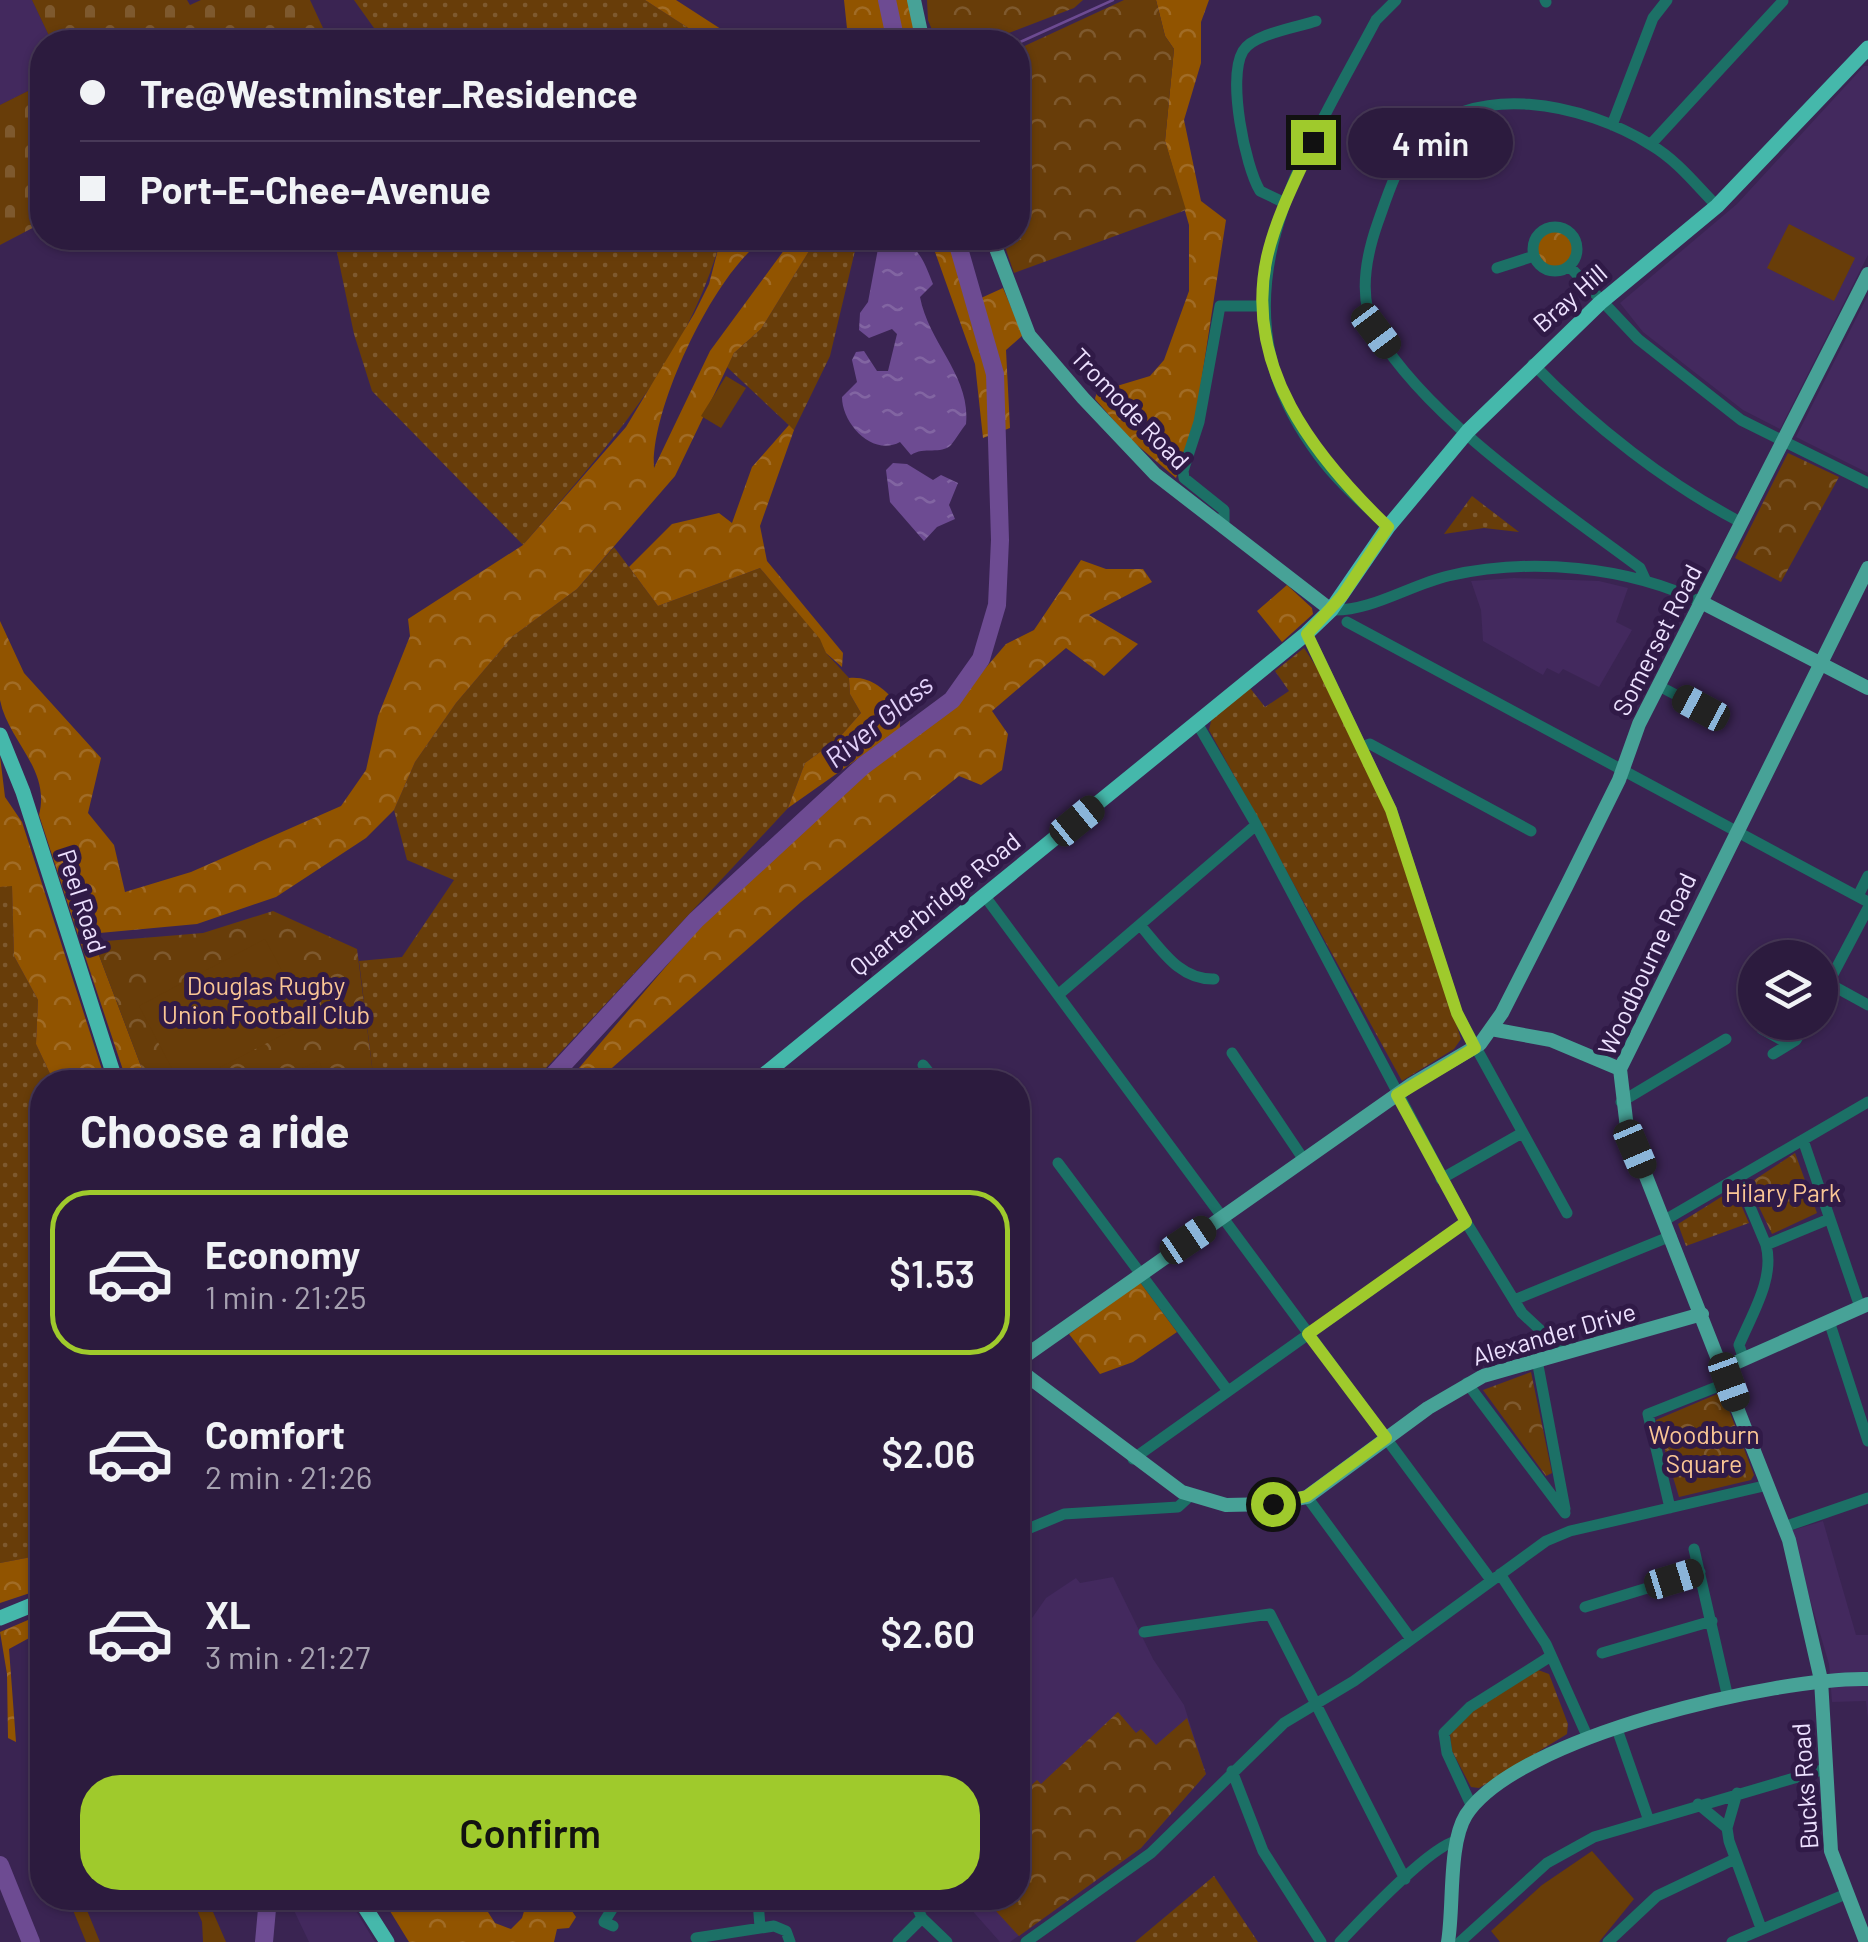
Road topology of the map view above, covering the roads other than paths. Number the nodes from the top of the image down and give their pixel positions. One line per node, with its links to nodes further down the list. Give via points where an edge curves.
1 (914, 0): 6 (main road)
2 (1396, 0): 10 (street, via 1368,35)
3 (1668, 0): 8 (street, via 1654,18)
4 (1783, 0): 9 (street)
5 (1316, 21): 10 (street, via 1239,46 1239,114 1251,169 1260,192)
6 (920, 30)
7 (1864, 54): 11 (highway, Bray Hill)
8 (1612, 125): 9 (street); 20 (street, via 1545,104 1484,108 1431,130 1400,167 1371,243 1366,306 1411,378)
9 (1651, 144): 11 (street)
10 (1285, 204): 18 (street, via 1268,252)
11 (1718, 206): 17 (highway, Bray Hill)
12 (997, 250): 23 (main road, Tromode Road, via 1029,335 1142,462)
13 (1534, 256): 14 (street, via 1549,270); 14 (street, via 1540,232 1564,229 1576,243); 15 (street)
14 (1569, 266): 17 (street)
15 (1497, 268)
16 (1868, 276): 21 (main road, Somerset Road)
17 (1600, 303): 19 (highway, Bray Hill); 21 (street, via 1740,420)
18 (1264, 306): 23 (street, via 1220,306 1183,471 1224,510); 25 (street, via 1274,370 1317,454)
19 (1533, 364): 20 (highway, Bray Hill); 24 (street, via 1568,401 1699,500)
20 (1468, 431): 25 (highway, Bray Hill); 27 (street)
21 (1784, 442): 22 (street); 24 (main road, Somerset Road)
22 (1868, 483)
23 (1224, 523): 29 (main road, Tromode Road)
24 (1742, 524): 28 (main road, Somerset Road)
25 (1388, 527): 29 (highway, Bray Hill)
26 (1868, 568): 32 (main road, Woodbourne Road)
27 (1650, 581): 28 (street); 29 (street, via 1603,572 1480,571)
28 (1703, 603): 32 (main road); 33 (main road, Somerset Road)
29 (1331, 610): 31 (highway, Quarterbridge Road)
30 (1347, 622): 39 (street)
31 (1307, 634): 36 (highway, Quarterbridge Road); 38 (street)
32 (1820, 663): 34 (main road); 42 (main road, Woodbourne Road)
33 (1659, 686): 35 (street); 39 (main road, Somerset Road)
34 (1868, 688)
35 (1701, 708)
36 (1197, 723): 40 (street); 44 (highway, Quarterbridge Road)
37 (0, 735): 60 (highway, Peel Road)
38 (1364, 746): 41 (street); 57 (street)
39 (1621, 769): 42 (street); 52 (main road, Somerset Road)
40 (1256, 826): 46 (street); 64 (street)
41 (1531, 831)
42 (1737, 831): 45 (street); 62 (main road, Woodbourne Road)
43 (1868, 876): 45 (street)
44 (984, 896): 50 (street); 61 (highway, Quarterbridge Road)
45 (1865, 902): 47 (street)
46 (1140, 925): 48 (street, via 1181,970); 50 (street)
47 (1838, 961)
48 (1214, 978)
49 (1838, 988): 51 (street)
50 (1058, 995): 74 (street)
51 (1868, 1005)
52 (1491, 1029): 57 (main road, Somerset Road); 62 (main road, via 1551,1040)
53 (1726, 1039): 63 (street)
54 (1782, 1040): 56 (street)
55 (1793, 1040): 56 (street)
56 (1789, 1044): 59 (street)
57 (1475, 1048): 64 (main road, Somerset Road); 67 (street)
58 (1232, 1053): 69 (street)
59 (1773, 1054)
60 (112, 1070)
61 (770, 1070)
62 (1620, 1074): 63 (street); 65 (main road, Woodbourne Road)
63 (1642, 1089): 65 (street)
64 (1397, 1095): 69 (main road, Somerset Road); 72 (street)
65 (1620, 1102): 76 (main road, Woodbourne Road)
66 (1868, 1102): 68 (street)
67 (1522, 1133): 72 (street); 73 (street)
68 (1803, 1140): 71 (street); 75 (street)
69 (1304, 1160): 74 (main road, Somerset Road)
70 (1058, 1163): 80 (street)
71 (1738, 1178): 76 (street); 79 (street)
72 (1441, 1179): 77 (street)
73 (1567, 1212)
74 (1222, 1216): 80 (main road, Somerset Road); 85 (street)
75 (1829, 1219): 79 (street); 82 (street)
76 (1664, 1220): 78 (main road, Woodbourne Road)
77 (1466, 1222): 81 (street); 85 (street)
78 (1671, 1236): 81 (street); 83 (main road, Woodbourne Road)
79 (1766, 1245): 89 (street, via 1764,1286 1739,1345)
80 (1141, 1272): 86 (main road, Somerset Road); 93 (street)
81 (1514, 1300): 87 (street)
82 (1864, 1306): 84 (main road)
83 (1702, 1314): 87 (main road, Alexander Drive); 90 (main road, Woodbourne Road)
84 (1829, 1321): 89 (main road); 95 (street)
85 (1308, 1334): 93 (street); 94 (street)
86 (1030, 1352)
87 (1565, 1353): 88 (main road, Alexander Drive)
88 (1536, 1360): 92 (main road, Alexander Drive); 92 (street, via 1566,1514)
89 (1744, 1360): 90 (main road)
90 (1726, 1375): 97 (main road, Woodbourne Road); 101 (street, via 1648,1414)
91 (1030, 1378): 96 (main road, Alexander Drive)
92 (1467, 1384): 94 (main road, Alexander Drive)
93 (1228, 1392): 96 (street)
94 (1386, 1438): 99 (main road, Alexander Drive); 106 (street)
95 (1868, 1440)
96 (1134, 1459): 98 (main road, Alexander Drive)
97 (1768, 1486): 101 (street); 102 (main road, Woodbourne Road)
98 (1190, 1496): 99 (main road, Alexander Drive, via 1250,1506); 103 (street, via 1178,1507 1064,1514)
99 (1307, 1496): 112 (street)
100 (1868, 1498): 102 (street)
101 (1670, 1508): 106 (street, via 1546,1541)
102 (1784, 1527): 116 (main road, Woodbourne Road)
103 (1030, 1528)
104 (1694, 1549): 105 (street)
105 (1700, 1572): 108 (street); 110 (street)
106 (1495, 1577): 112 (street); 114 (street)
107 (30, 1606): 109 (highway)
108 (1585, 1606)
109 (4, 1616)
110 (1712, 1621): 113 (street); 117 (street)
111 (1144, 1632): 118 (street, via 1270,1614)
112 (1411, 1639): 118 (street)
113 (1602, 1653)
114 (1551, 1656): 120 (street); 125 (street, via 1470,1707 1444,1733)
115 (1868, 1679): 116 (main road)
116 (1821, 1680): 117 (main road); 121 (main road, Bucks Road)
117 (1728, 1698): 119 (main road)
118 (1313, 1705): 122 (street, via 1271,1732); 130 (street)
119 (1618, 1729): 120 (main road); 126 (street)
120 (1588, 1738): 125 (main road, via 1540,1757)
121 (1825, 1769): 123 (street); 131 (main road, Bucks Road, via 1830,1851)
122 (1232, 1771): 145 (street, via 1151,1853); 146 (street, via 1263,1851)
123 (1737, 1792): 124 (street); 127 (street)
124 (1698, 1804): 126 (street); 127 (street)
125 (1472, 1807): 128 (main road)
126 (1648, 1818): 149 (street, via 1548,1863)
127 (1727, 1828): 129 (street)
128 (1456, 1841): 130 (street); 148 (main road)
129 (1735, 1859): 139 (street); 150 (street, via 1657,1896)
130 (1405, 1879): 147 (street)
131 (1846, 1894): 139 (street); 152 (main road, Bucks Road)
132 (367, 1910): 141 (highway)
133 (612, 1910): 137 (street)
134 (759, 1910): 138 (street)
135 (918, 1910): 136 (street)
136 (922, 1918): 143 (street); 144 (street)
137 (604, 1922)
138 (760, 1927): 140 (street); 142 (street, via 781,1927)
139 (1762, 1928): 151 (street)
140 (696, 1938)
141 (387, 1942)
142 (790, 1942)
143 (898, 1942)
144 (947, 1942)
145 (1026, 1942)
146 (1321, 1942)
147 (1340, 1942)
148 (1448, 1942)
149 (1460, 1942)
150 (1608, 1942)
151 (1732, 1942)
152 (1866, 1942)

